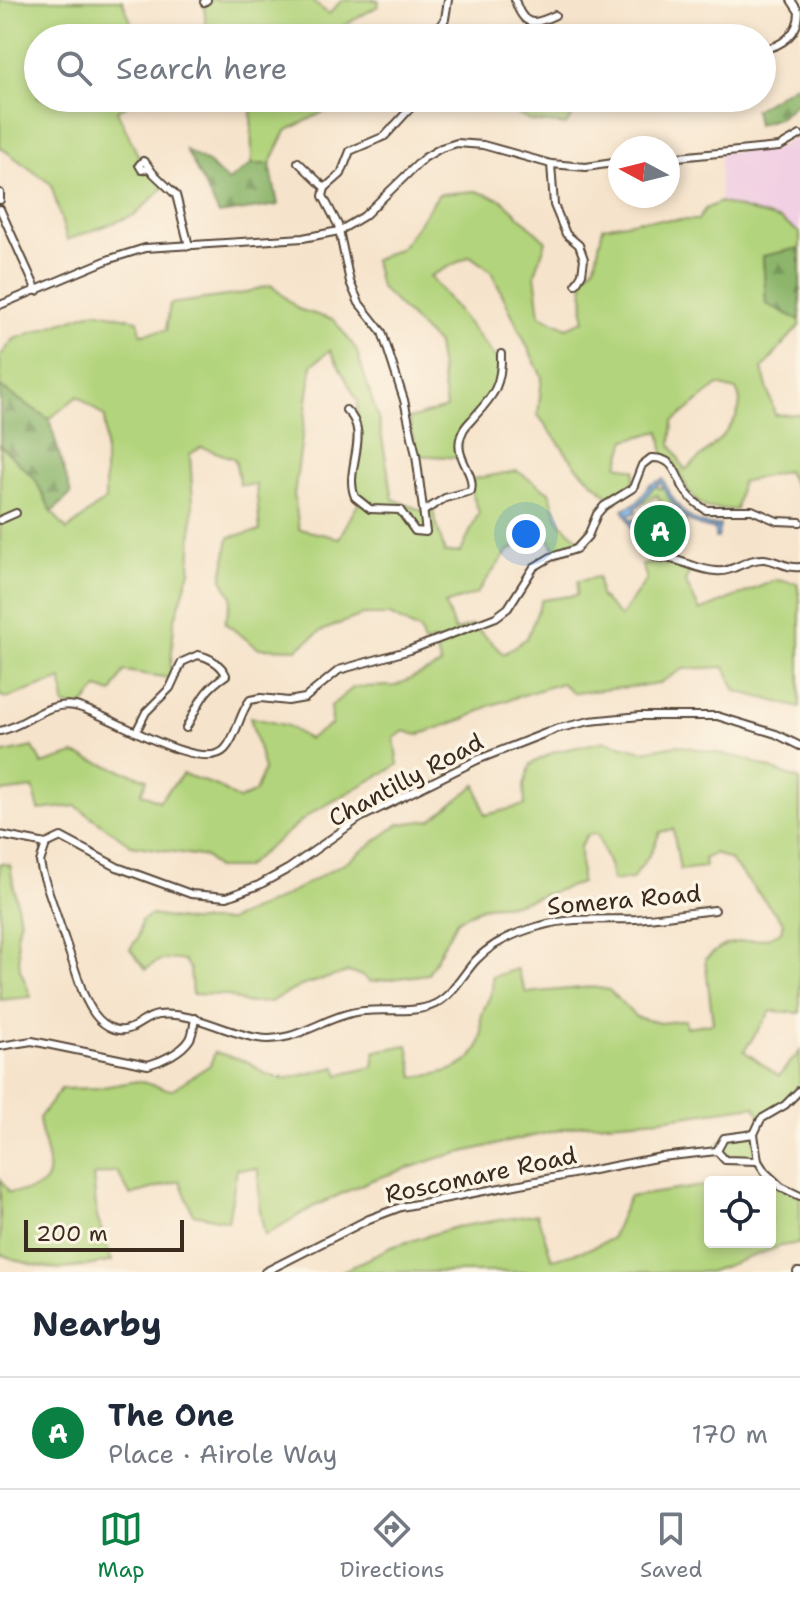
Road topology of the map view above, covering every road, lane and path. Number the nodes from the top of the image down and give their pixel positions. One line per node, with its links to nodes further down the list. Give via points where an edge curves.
1 (448, 0): 5 (street)
2 (515, 0): 4 (street, via 531,23)
3 (791, 0): 6 (street, via 799,12 797,25)
4 (555, 15)
5 (442, 24)
6 (776, 45)
7 (407, 112): 14 (street, via 385,136 350,151 341,174)
8 (800, 135): 9 (street, via 779,147)
9 (680, 157)
10 (298, 162): 14 (street)
11 (551, 164): 12 (street); 18 (street, via 483,145 449,145 424,158 364,216); 20 (street, via 552,194 566,234 579,245 584,259)
12 (608, 164)
13 (148, 168): 19 (street, via 176,195)
14 (325, 188): 18 (street, via 325,201)
15 (0, 193): 16 (street)
16 (0, 200)
17 (0, 209): 21 (street)
18 (339, 231): 19 (street); 25 (street, via 350,282 382,332 404,400)
19 (189, 246): 21 (street, via 145,248)
20 (576, 284)
21 (37, 291): 22 (street)
22 (0, 305)
23 (501, 354): 25 (street, via 496,392 462,431 460,458 472,479 471,491)
24 (347, 412): 25 (street, via 355,420 357,437 355,497 370,509 402,511 420,533 426,532)
25 (424, 511)
26 (16, 513): 27 (street)
27 (0, 520)
28 (800, 522): 33 (street, via 777,521 752,510 706,510 685,491 670,462 651,458 642,465 633,488 597,514 583,543 534,567 508,608 496,617 410,650 346,667 305,698 250,700 226,749 215,756)
29 (655, 557): 30 (street, via 718,572 753,559)
30 (800, 567)
31 (186, 728): 33 (street, via 205,691 226,675 204,656 186,659)
32 (0, 731): 33 (street, via 55,707 74,705)
33 (136, 732)
34 (800, 746): 36 (street, Chantilly Road, via 717,716 640,716 556,729 477,760 360,818 288,869 227,897 191,894 117,867 61,837)
35 (0, 835): 36 (street, Chantilly Road)
36 (46, 844): 38 (street, Somera Road, via 42,872 91,1011 123,1031 156,1015)
37 (715, 910): 38 (street, Somera Road, via 535,927 486,951 436,1004 351,1012 287,1038 258,1038)
38 (195, 1018): 39 (street, via 190,1039 148,1065 32,1041)
39 (0, 1046)
40 (800, 1090): 41 (street, via 761,1119)
41 (754, 1134): 42 (street, via 724,1138); 43 (street)
42 (717, 1151): 43 (street, via 725,1160); 45 (street, Roscomare Road, via 401,1207)
43 (758, 1161): 44 (street, via 772,1181)
44 (800, 1196)
45 (265, 1272)

